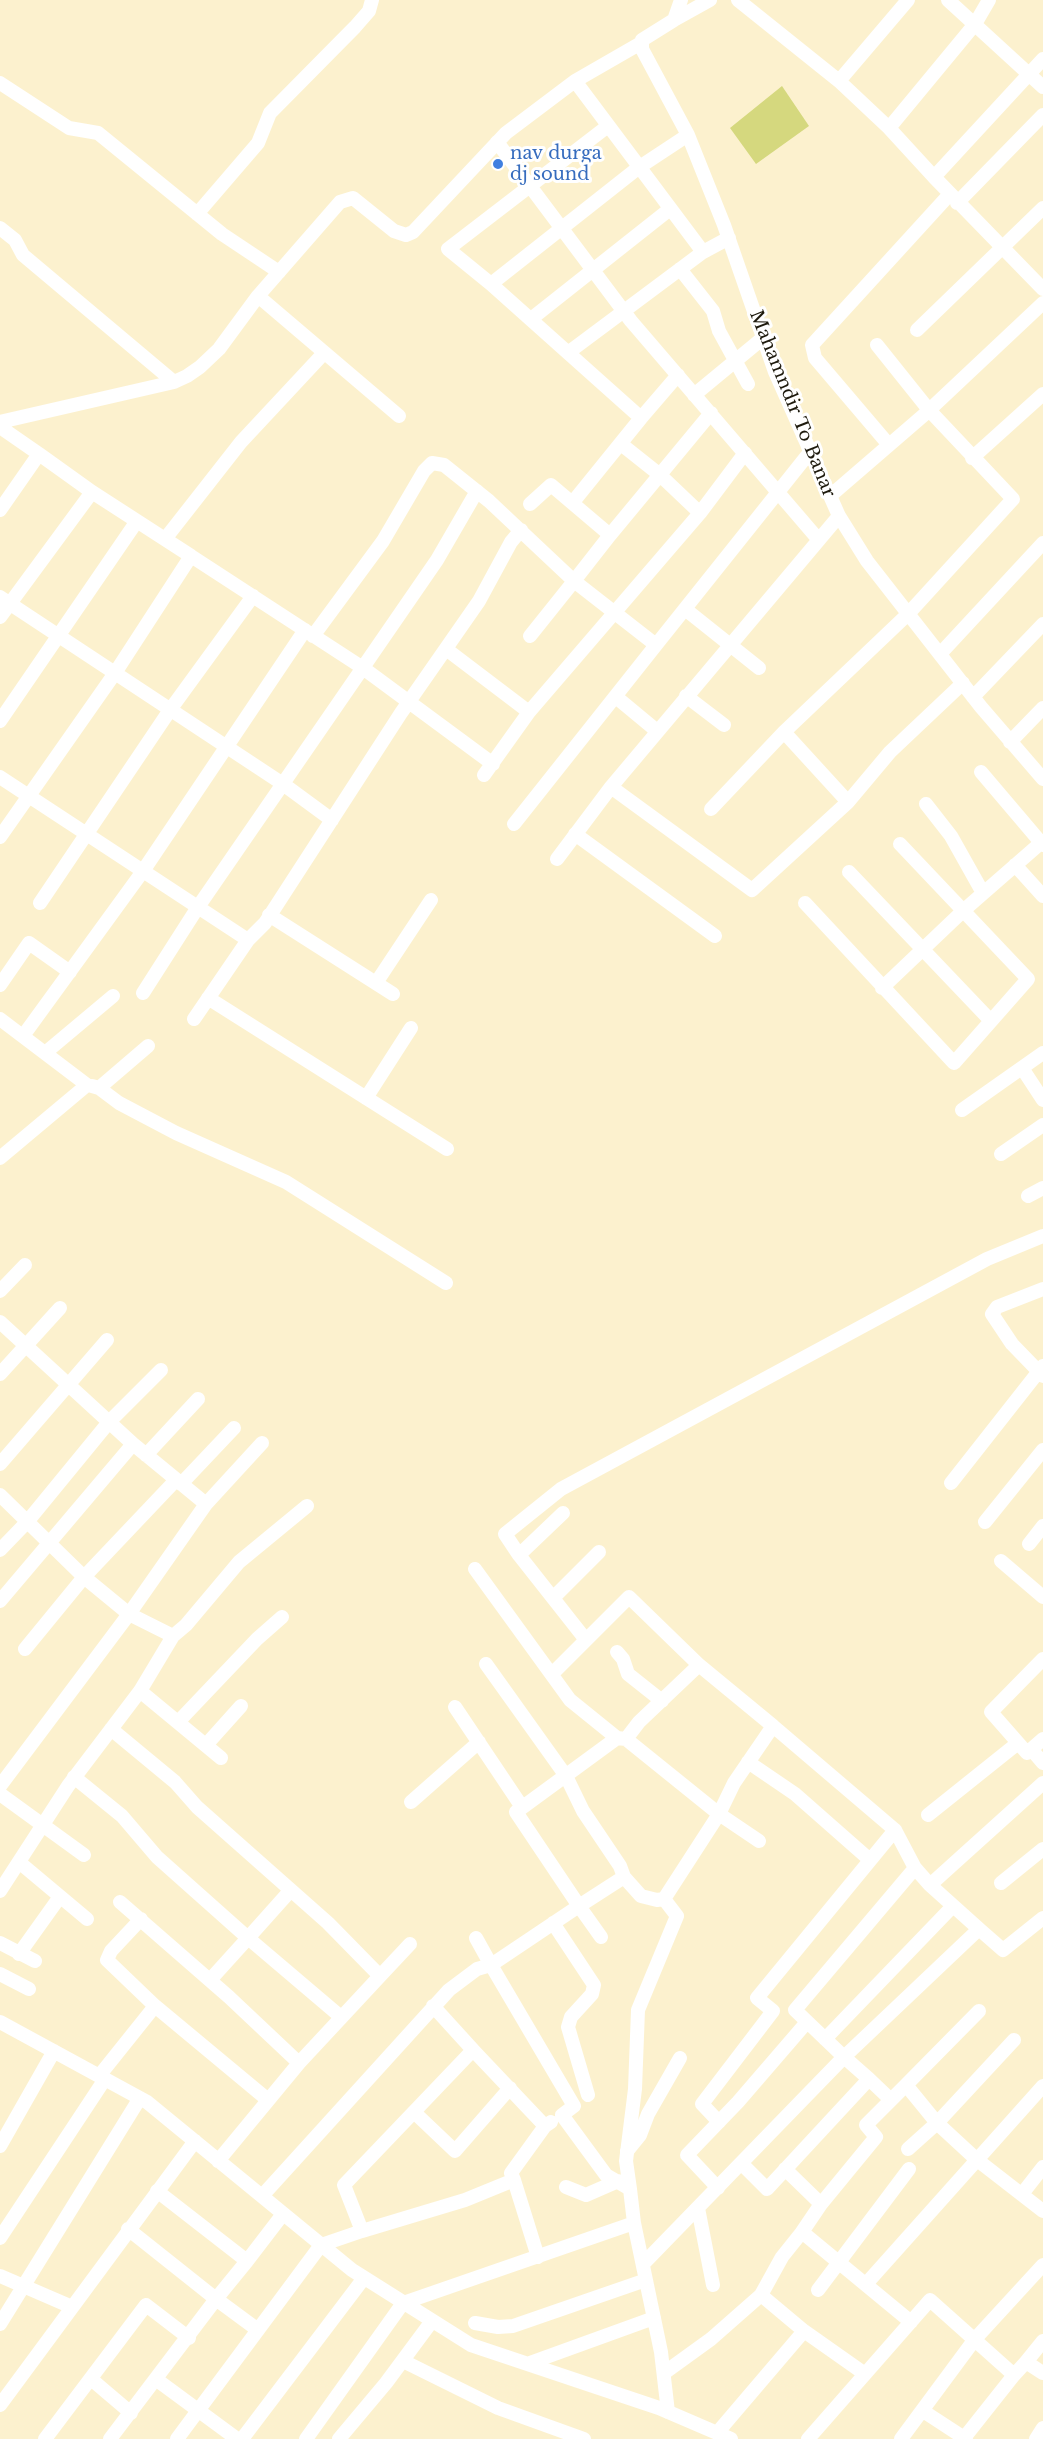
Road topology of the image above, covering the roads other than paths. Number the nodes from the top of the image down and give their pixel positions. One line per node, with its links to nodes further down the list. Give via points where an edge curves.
1 (372, 0): 28 (street, via 369,11 355,27 270,113 258,143)
2 (681, 0): 8 (street)
3 (710, 0): 8 (street)
4 (738, 0): 14 (street)
5 (908, 0): 14 (street)
6 (948, 0): 9 (street)
7 (989, 0): 9 (street)
8 (674, 20): 10 (street)
9 (975, 24): 12 (street); 19 (street)
10 (641, 43): 13 (street); 20 (street, Mahamndir To Banar)
11 (1043, 59): 12 (street)
12 (1030, 73): 16 (street); 23 (street)
13 (575, 81): 18 (street); 21 (street)
14 (839, 81): 19 (street)
15 (0, 83): 28 (street, via 69,128 98,133)
16 (1043, 87)
17 (1043, 115): 25 (street)
18 (608, 126): 22 (street); 24 (street)
19 (889, 128): 23 (street)
20 (688, 135): 22 (street); 31 (street, Mahamndir To Banar)
21 (497, 142): 24 (street); 36 (street, via 413,232 399,234 347,198)
22 (638, 168): 27 (street); 29 (street)
23 (934, 177): 25 (street)
24 (530, 186): 29 (street); 37 (street, via 448,249)
25 (953, 199): 32 (street); 61 (street, via 812,345 815,358)
26 (1043, 208): 32 (street)
27 (670, 209): 33 (street); 34 (street)
28 (197, 214): 36 (street)
29 (560, 227): 34 (street); 37 (street)
30 (0, 228): 50 (street, via 15,240 23,255)
31 (729, 238): 33 (street); 44 (street, Mahamndir To Banar)
32 (1001, 249): 38 (street); 43 (street)
33 (703, 252): 35 (street)
34 (592, 268): 41 (street); 42 (street)
35 (680, 269): 41 (street); 48 (street, via 713,311 718,331)
36 (279, 272): 39 (street)
37 (491, 284): 42 (street)
38 (1043, 289)
39 (258, 296): 47 (street); 50 (street, via 209,359)
40 (1043, 303): 54 (street)
41 (624, 311): 46 (street); 49 (street)
42 (531, 319): 46 (street)
43 (917, 330)
44 (763, 338): 48 (street); 62 (street, Mahamndir To Banar)
45 (877, 345): 54 (street)
46 (569, 352): 57 (street)
47 (324, 353): 56 (street); 79 (street, via 241,442)
48 (736, 360): 51 (street); 52 (street)
49 (678, 375): 52 (street); 57 (street)
50 (174, 382): 58 (street)
51 (748, 384)
52 (694, 394): 55 (street)
53 (1043, 394): 65 (street)
54 (928, 410): 61 (street); 65 (street)
55 (711, 413): 63 (street); 66 (street)
56 (399, 416)
57 (641, 418): 60 (street)
58 (0, 422)
59 (0, 428): 64 (street)
60 (621, 444): 66 (street); 71 (street)
61 (889, 445): 70 (street)
62 (810, 452): 69 (street); 70 (street, Mahamndir To Banar)
63 (745, 453): 69 (street); 74 (street)
64 (39, 454): 68 (street); 73 (street)
65 (972, 458): 88 (street, via 1013,499)
66 (660, 475): 74 (street); 78 (street)
67 (477, 491): 77 (street); 91 (street, via 444,465 438,462 427,466 383,541); 98 (street, via 437,560)
68 (92, 492): 76 (street); 85 (street)
69 (779, 493): 80 (street); 86 (street)
70 (830, 496): 75 (street, Mahamndir To Banar)
71 (573, 502): 72 (street, via 551,485); 78 (street)
72 (530, 504)
73 (0, 510)
74 (700, 513): 87 (street)
75 (838, 516): 80 (street); 88 (street, Mahamndir To Banar)
76 (137, 521): 79 (street); 92 (street)
77 (521, 530): 83 (street); 96 (street)
78 (610, 535): 83 (street)
79 (165, 539): 82 (street)
80 (818, 539): 94 (street)
81 (1043, 543): 97 (street)
82 (191, 556): 84 (street); 100 (street)
83 (574, 581): 87 (street); 93 (street)
84 (254, 596): 91 (street); 107 (street)
85 (5, 600): 89 (street); 92 (street)
86 (685, 609): 94 (street); 95 (street)
87 (613, 611): 95 (street); 108 (street)
88 (908, 614): 97 (street, Mahamndir To Banar); 112 (street)
89 (0, 617)
90 (1043, 624): 104 (street)
91 (309, 633): 98 (street); 114 (street)
92 (57, 635): 100 (street); 109 (street)
93 (530, 636)
94 (730, 644): 99 (street); 102 (street)
95 (656, 645): 103 (street)
96 (446, 649): 105 (street); 108 (street)
97 (940, 654): 101 (street, Mahamndir To Banar)
98 (363, 668): 105 (street); 118 (street)
99 (759, 668)
100 (115, 673): 107 (street); 120 (street)
101 (963, 683): 104 (street, Mahamndir To Banar); 121 (street, via 890,752)
102 (686, 696): 110 (street); 111 (street)
103 (616, 697): 111 (street); 125 (street)
104 (973, 697): 113 (street, Mahamndir To Banar)
105 (410, 703): 108 (street, via 489,770); 124 (street)
106 (1043, 708): 113 (street)
107 (170, 710): 114 (street); 126 (street)
108 (529, 712)
109 (0, 721)
110 (724, 725)
111 (657, 731): 119 (street)
112 (784, 732): 121 (street); 123 (street)
113 (1011, 741): 117 (street, Mahamndir To Banar)
114 (226, 748): 118 (street); 133 (street)
115 (981, 772): 129 (street)
116 (0, 777): 120 (street)
117 (1043, 779)
118 (283, 784): 124 (street); 140 (street)
119 (611, 787): 121 (street, via 752,890); 127 (street)
120 (28, 796): 126 (street); 128 (street)
121 (848, 801)
122 (926, 804): 135 (street, via 951,837)
123 (711, 809)
124 (332, 819): 142 (street)
125 (514, 824)
126 (85, 834): 133 (street); 138 (street)
127 (575, 834): 131 (street); 143 (street)
128 (0, 837)
129 (1042, 843): 132 (street)
130 (900, 844): 141 (street)
131 (557, 859)
132 (1016, 865): 135 (street); 136 (street)
133 (143, 871): 140 (street); 146 (street)
134 (849, 872): 145 (street)
135 (983, 893): 141 (street)
136 (1043, 896)
137 (431, 900): 147 (street)
138 (40, 903)
139 (805, 903): 149 (street)
140 (198, 907): 144 (street); 150 (street)
141 (964, 910): 145 (street); 156 (street, via 1028,979)
142 (269, 915): 144 (street); 147 (street)
143 (715, 936)
144 (248, 939): 153 (street)
145 (923, 948): 149 (street); 156 (street)
146 (70, 972): 148 (street, via 29,943); 158 (street)
147 (375, 983): 151 (street)
148 (0, 985)
149 (882, 988): 156 (street, via 954,1063)
150 (143, 993)
151 (393, 994)
152 (113, 996): 160 (street)
153 (208, 998): 155 (street); 164 (street)
154 (0, 1019): 158 (street)
155 (194, 1019)
156 (991, 1021)
157 (411, 1028): 164 (street)
158 (23, 1036): 160 (street)
159 (148, 1046): 163 (street)
160 (45, 1053): 163 (street)
161 (1043, 1053): 162 (street)
162 (1022, 1068): 165 (street); 166 (street)
163 (93, 1087): 170 (street); 175 (street, via 176,1133 286,1182)
164 (366, 1098): 168 (street)
165 (1043, 1100)
166 (962, 1110)
167 (1043, 1125): 169 (street)
168 (447, 1149)
169 (1000, 1154)
170 (0, 1158)
171 (1043, 1188): 172 (street)
172 (1028, 1196)
173 (1043, 1236): 207 (street, via 987,1259 561,1489 505,1534)
174 (25, 1265): 177 (street)
175 (446, 1283)
176 (1043, 1289): 183 (street, via 998,1307 992,1314 1012,1344)
177 (0, 1291)
178 (60, 1308): 181 (street)
179 (0, 1322): 181 (street)
180 (107, 1340): 185 (street)
181 (26, 1345): 184 (street); 185 (street)
182 (161, 1370): 187 (street)
183 (1041, 1371): 195 (street)
184 (0, 1374)
185 (69, 1384): 187 (street); 193 (street)
186 (198, 1399): 192 (street)
187 (109, 1422): 190 (street); 200 (street)
188 (234, 1428): 194 (street)
189 (262, 1443): 197 (street)
190 (133, 1444): 192 (street); 203 (street)
191 (1043, 1450): 201 (street)
192 (146, 1455): 194 (street)
193 (0, 1464)
194 (178, 1482): 197 (street); 210 (street)
195 (951, 1483)
196 (0, 1496): 200 (street)
197 (206, 1504): 214 (street)
198 (307, 1506): 216 (street, via 239,1562)
199 (563, 1513): 207 (street)
200 (27, 1522): 203 (street); 205 (street)
201 (985, 1522)
202 (1043, 1526): 204 (street)
203 (50, 1544): 210 (street); 213 (street)
204 (1029, 1544)
205 (0, 1550)
206 (599, 1552): 212 (street)
207 (519, 1555): 212 (street)
208 (1001, 1561): 211 (street)
209 (475, 1569): 223 (street)
210 (84, 1577): 214 (street); 218 (street)
211 (1043, 1597)
212 (553, 1598): 217 (street)
213 (0, 1601)
214 (129, 1614): 216 (street); 242 (street)
215 (282, 1617): 228 (street)
216 (173, 1636): 224 (street)
217 (586, 1640): 222 (street, via 628,1598); 223 (street)
218 (25, 1649)
219 (616, 1652): 225 (street, via 628,1674)
220 (1043, 1659): 235 (street, via 991,1712)
221 (486, 1664): 239 (street)
222 (699, 1665): 225 (street); 229 (street)
223 (553, 1673): 231 (street, via 570,1700)
224 (140, 1691): 228 (street); 230 (street)
225 (662, 1701): 231 (street)
226 (241, 1706): 234 (street)
227 (455, 1707): 233 (street)
228 (179, 1721): 234 (street)
229 (773, 1726): 237 (street); 249 (street)
230 (111, 1729): 240 (street); 260 (street, via 175,1782 197,1807)
231 (621, 1739): 239 (street); 246 (street)
232 (1043, 1739): 235 (street)
233 (479, 1742): 244 (street); 245 (street)
234 (206, 1745): 236 (street)
235 (1025, 1746): 238 (street); 247 (street)
236 (221, 1758)
237 (748, 1762): 246 (street); 253 (street, via 795,1794)
238 (1043, 1763)
239 (566, 1776): 245 (street); 256 (street)
240 (74, 1778): 248 (street); 272 (street, via 122,1815 157,1857)
241 (1043, 1783): 258 (street)
242 (0, 1786)
243 (0, 1794): 248 (street)
244 (411, 1802)
245 (522, 1808): 264 (street, via 516,1812)
246 (719, 1814): 250 (street); 262 (street)
247 (928, 1815)
248 (42, 1825): 252 (street); 254 (street)
249 (895, 1830): 253 (street); 255 (street)
250 (759, 1841)
251 (1043, 1849): 257 (street)
252 (84, 1856)
253 (870, 1860): 307 (street, via 757,1998 772,2011 702,2104)
254 (19, 1863): 259 (street); 261 (street)
255 (915, 1868): 258 (street); 287 (street, via 795,2010)
256 (624, 1877): 262 (street, via 641,1896); 264 (street)
257 (1001, 1883)
258 (930, 1885): 265 (street)
259 (0, 1891)
260 (291, 1891): 272 (street); 280 (street)
261 (59, 1898): 266 (street); 276 (street)
262 (664, 1899): 313 (street, via 677,1916 638,2010 635,2089)
263 (120, 1902): 268 (street)
264 (579, 1906): 269 (street); 271 (street)
265 (953, 1906): 270 (street); 289 (street)
266 (87, 1918)
267 (1043, 1918): 270 (street, via 1003,1950)
268 (141, 1919): 281 (street); 283 (street, via 111,1950 107,1960)
269 (553, 1923): 278 (street); 301 (street, via 594,1984 592,1994 569,2021)
270 (979, 1929): 293 (street)
271 (601, 1937)
272 (248, 1938): 281 (street); 286 (street)
273 (476, 1938): 278 (street)
274 (0, 1943): 276 (street)
275 (410, 1944): 280 (street)
276 (19, 1954): 277 (street)
277 (34, 1961)
278 (490, 1965): 284 (street, via 477,1969); 306 (street, via 574,2106)
279 (0, 1974): 282 (street)
280 (380, 1976): 286 (street)
281 (210, 1980): 295 (street)
282 (30, 1989)
283 (155, 2006): 296 (street); 303 (street)
284 (433, 2006): 291 (street); 327 (street)
285 (979, 2010): 298 (street)
286 (341, 2018): 295 (street)
287 (807, 2022): 289 (street); 307 (street)
288 (0, 2024): 292 (street)
289 (825, 2039): 293 (street)
290 (1014, 2040): 308 (street)
291 (472, 2050): 300 (street); 305 (street)
292 (54, 2051): 296 (street); 311 (street)
293 (844, 2057): 297 (street); 316 (street)
294 (680, 2058): 313 (street, via 640,2135)
295 (299, 2063): 303 (street)
296 (102, 2077): 302 (street); 336 (street)
297 (869, 2079): 304 (street); 318 (street)
298 (906, 2085): 304 (street); 308 (street)
299 (1043, 2086): 314 (street)
300 (510, 2088): 305 (street, via 455,2151); 309 (street)
301 (588, 2094)
302 (140, 2098): 310 (street); 348 (street)
303 (268, 2100): 315 (street)
304 (891, 2100): 328 (street, via 866,2125 876,2137)
305 (415, 2113): 334 (street, via 344,2186)
306 (562, 2115): 309 (street); 321 (street, via 606,2175)
307 (719, 2122): 323 (street, via 687,2154)
308 (937, 2123): 312 (street); 314 (street)
309 (545, 2126): 320 (street, via 512,2173)
310 (195, 2141): 315 (street); 325 (street)
311 (0, 2146)
312 (908, 2149)
313 (627, 2151): 324 (street)
314 (976, 2159): 326 (street); 346 (street)
315 (218, 2161): 327 (street)
316 (741, 2163): 318 (street, via 767,2189); 323 (street)
317 (1043, 2167): 326 (street)
318 (785, 2169): 328 (street)
319 (909, 2169): 339 (street)
320 (514, 2180): 334 (street, via 465,2200); 338 (street)
321 (618, 2181): 322 (street, via 586,2194); 324 (street)
322 (566, 2187)
323 (718, 2188): 329 (street)
324 (630, 2189): 332 (street)
325 (157, 2191): 333 (street); 340 (street)
326 (1022, 2194): 330 (street)
327 (262, 2196): 331 (street)
328 (821, 2204): 335 (street)
329 (698, 2208): 341 (street); 347 (street)
330 (1043, 2211)
331 (283, 2214): 337 (street); 340 (street)
332 (634, 2223): 338 (street); 341 (street)
333 (128, 2229): 351 (street); 353 (street)
334 (362, 2230): 337 (street)
335 (802, 2232): 339 (street); 350 (street, via 782,2257)
336 (0, 2238)
337 (321, 2245): 344 (street); 359 (street)
338 (538, 2257): 352 (street)
339 (840, 2260): 346 (street); 349 (street)
340 (247, 2261): 351 (street)
341 (643, 2264): 345 (street)
342 (1043, 2265): 362 (street)
343 (0, 2276): 348 (street)
344 (364, 2278): 352 (street); 386 (street)
345 (646, 2280): 354 (street); 357 (street, via 513,2326 498,2328)
346 (866, 2284): 356 (street)
347 (713, 2286)
348 (23, 2288): 353 (street); 358 (street)
349 (818, 2290)
350 (761, 2295): 360 (street); 367 (street)
351 (216, 2299): 359 (street); 361 (street)
352 (403, 2303): 355 (street); 387 (street)
353 (72, 2307): 373 (street)
354 (654, 2318): 366 (street); 367 (street)
355 (432, 2321): 364 (street); 366 (street, via 471,2345)
356 (911, 2322): 362 (street, via 930,2300); 369 (street)
357 (475, 2323)
358 (0, 2324)
359 (258, 2330): 374 (street)
360 (804, 2331): 369 (street); 380 (street)
361 (189, 2338): 371 (street, via 146,2305); 372 (street)
362 (975, 2339): 370 (street); 375 (street)
363 (1043, 2341): 365 (street)
364 (403, 2361): 388 (street); 389 (street, via 498,2408)
365 (1026, 2362): 368 (street); 370 (street)
366 (527, 2364): 376 (street)
367 (664, 2373): 376 (street)
368 (1043, 2373)
369 (865, 2374): 392 (street)
370 (1014, 2375): 381 (street)
371 (91, 2379): 377 (street); 382 (street)
372 (157, 2380): 374 (street); 377 (street)
373 (1, 2400)
374 (199, 2411): 384 (street); 385 (street)
375 (923, 2411): 381 (street); 393 (street)
376 (668, 2412): 378 (street)
377 (131, 2413): 383 (street)
378 (702, 2427): 380 (street); 390 (street)
379 (1043, 2428): 394 (street)
380 (717, 2433): 391 (street)
381 (965, 2438)
382 (45, 2439)
383 (110, 2439)
384 (177, 2439)
385 (237, 2439)
386 (242, 2439)
387 (306, 2439)
388 (339, 2439)
389 (584, 2439)
390 (694, 2439)
391 (731, 2439)
392 (808, 2439)
393 (901, 2439)
394 (1036, 2439)

